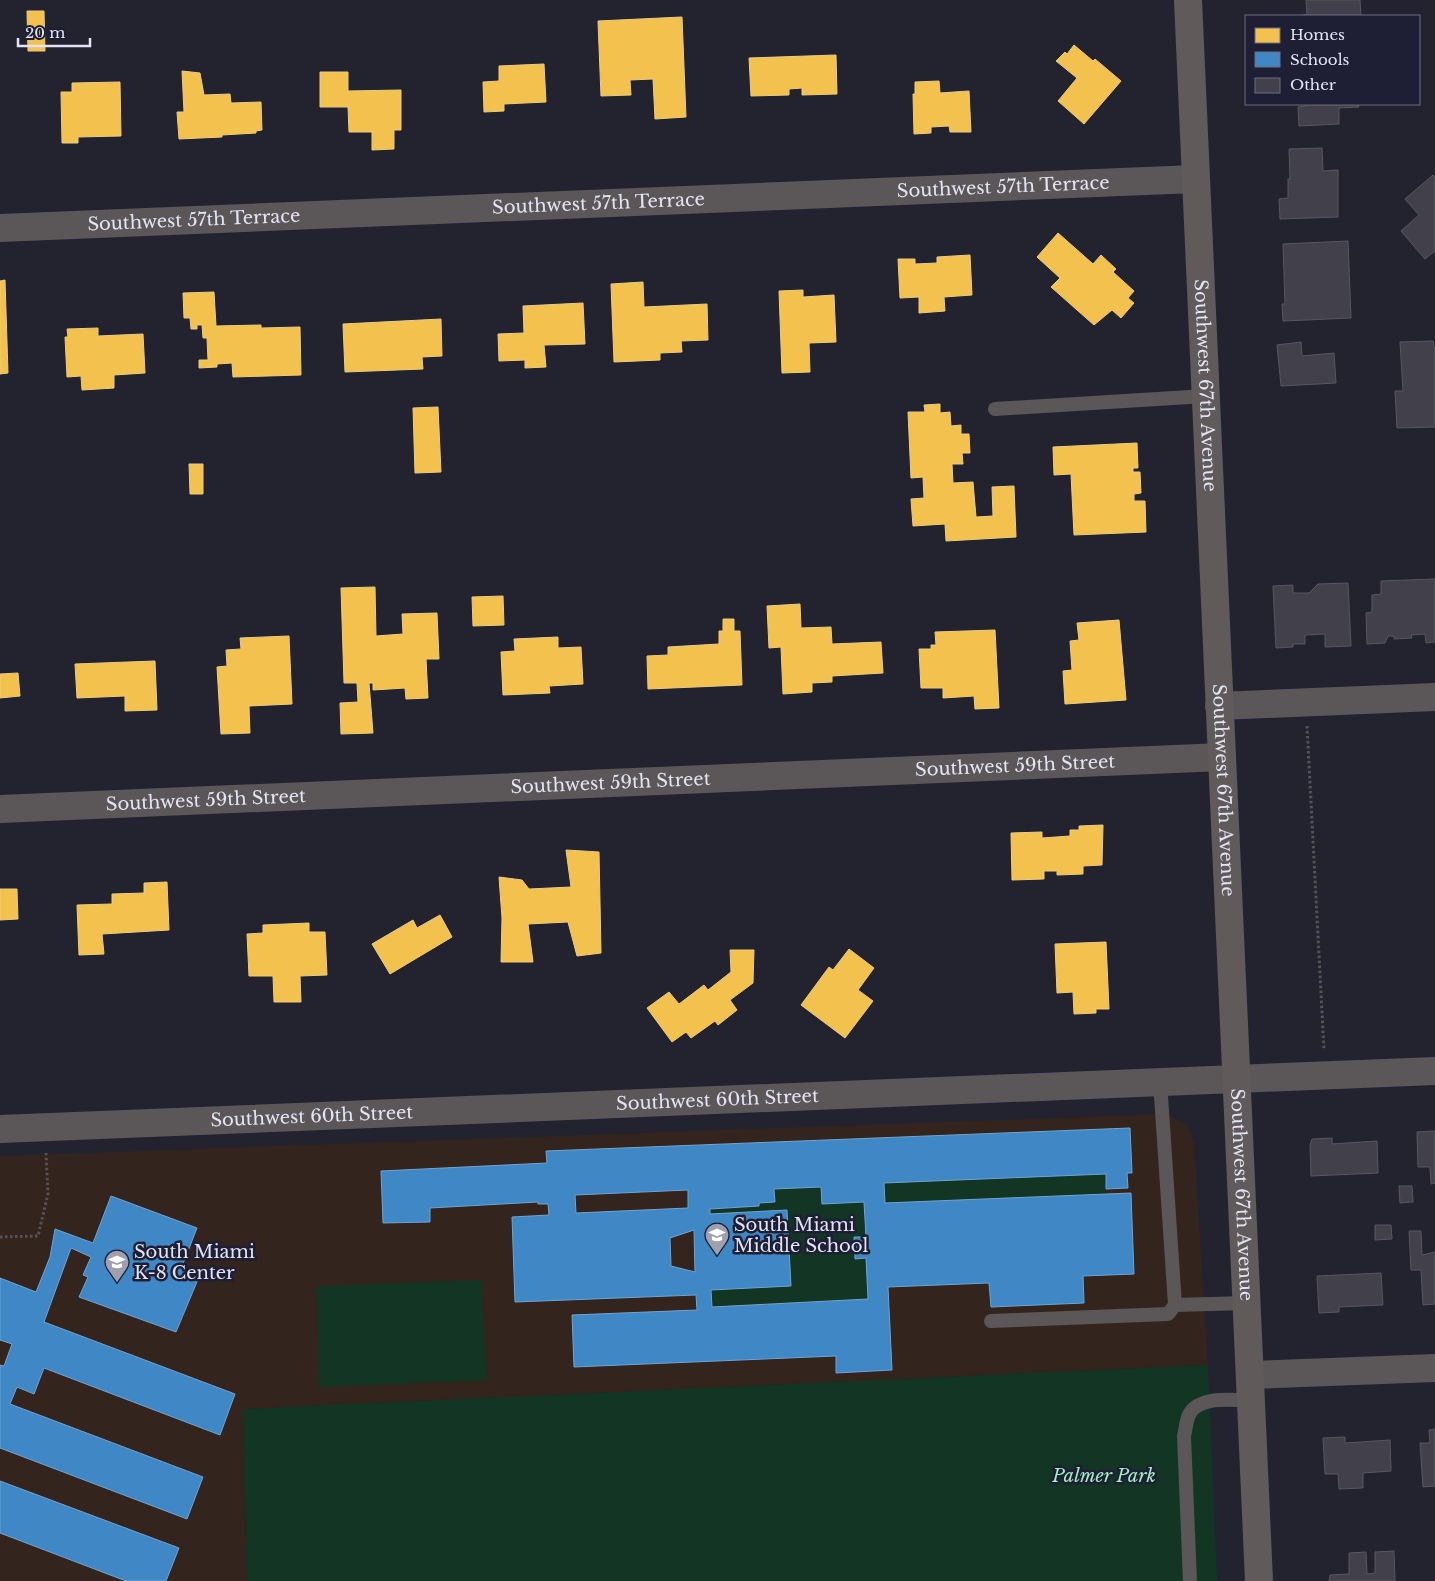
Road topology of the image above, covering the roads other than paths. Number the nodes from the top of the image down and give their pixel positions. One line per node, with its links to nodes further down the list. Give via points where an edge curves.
1 (1188, 0): 2 (main road, Southwest 67th Avenue)
2 (1195, 179): 3 (street, Southwest 57th Terrace); 4 (main road, Southwest 67th Avenue)
3 (0, 228)
4 (1206, 396): 5 (lane); 7 (main road, Southwest 67th Avenue)
5 (995, 409)
6 (1435, 697): 7 (street)
7 (1219, 706): 8 (main road, Southwest 67th Avenue)
8 (1222, 757): 9 (street, Southwest 59th Street); 11 (main road, Southwest 67th Avenue)
9 (0, 809)
10 (1435, 1071): 11 (street, Southwest 60th Street)
11 (1236, 1079): 12 (street, Southwest 60th Street); 14 (main road, Southwest 67th Avenue)
12 (1160, 1081): 13 (street, Southwest 60th Street); 15 (lane)
13 (0, 1129)
14 (1246, 1303): 15 (lane); 18 (main road, Southwest 67th Avenue)
15 (1174, 1305): 16 (lane, via 1168,1314)
16 (991, 1321)
17 (1435, 1368): 18 (street)
18 (1250, 1388): 19 (lane, via 1197,1404 1189,1414 1184,1436); 20 (main road, Southwest 67th Avenue)
19 (1190, 1581)
20 (1259, 1581)

